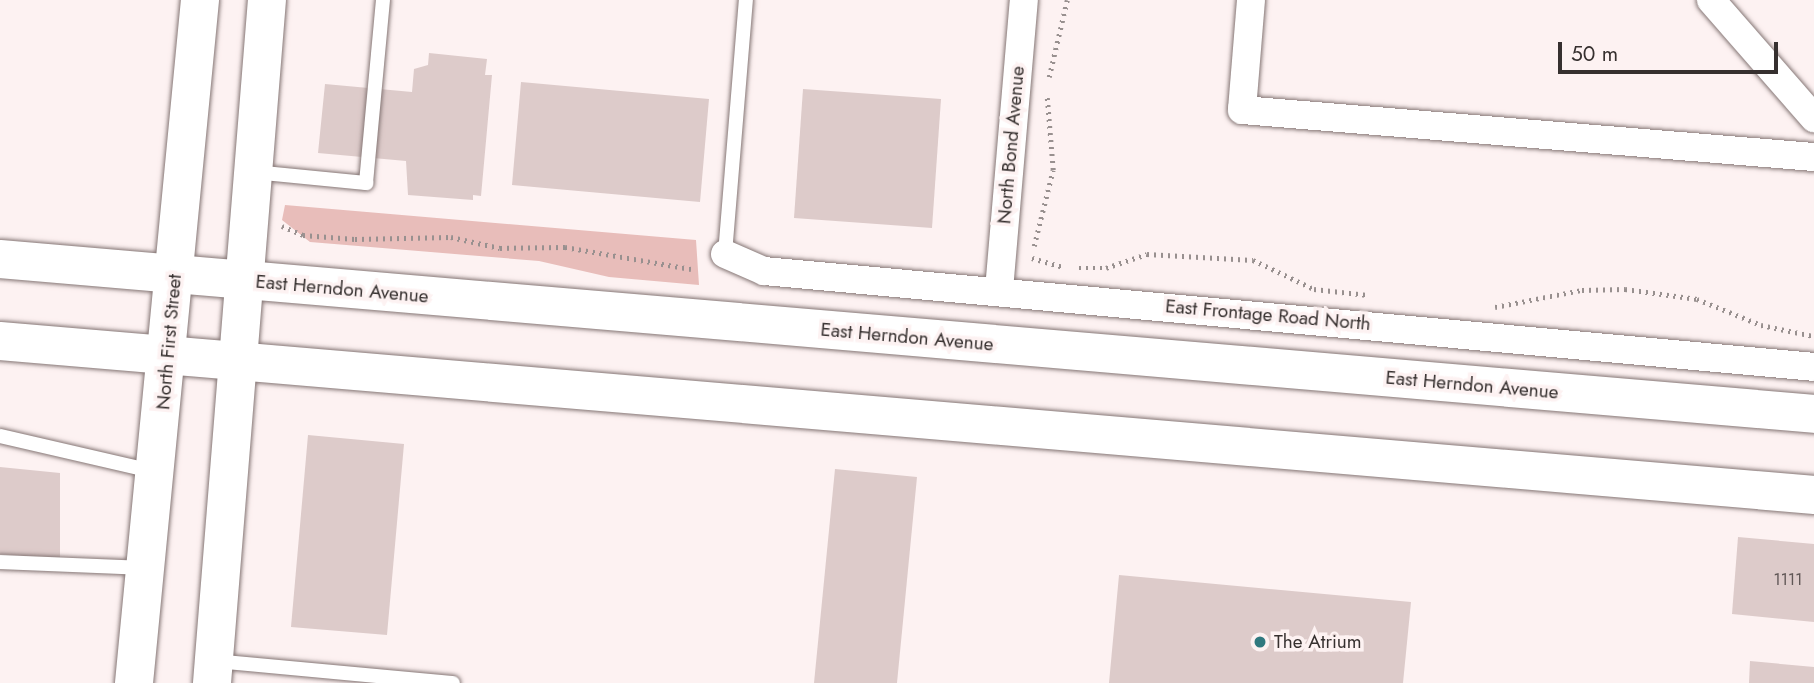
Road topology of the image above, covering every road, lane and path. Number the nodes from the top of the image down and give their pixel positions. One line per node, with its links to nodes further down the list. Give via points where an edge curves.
1 (201, 0): 16 (main road, North First Street)
2 (267, 0): 11 (main road)
3 (383, 0): 11 (lane, via 366,183)
4 (746, 0): 13 (lane)
5 (1024, 0): 18 (street, North Bond Avenue)
6 (1067, 0): 19 (path, via 1047,97 1053,170 1031,261 1094,268 1147,254 1253,260 1314,289)
7 (1251, 0): 10 (street, via 1242,110)
8 (1711, 0): 9 (street)
9 (1814, 118)
10 (1814, 157)
11 (252, 172): 17 (main road)
12 (285, 226): 15 (path, via 303,235 342,238 452,237 500,248 565,247)
13 (725, 254): 18 (street, East Frontage Road North, via 764,271)
14 (0, 259): 16 (main road, East Herndon Avenue)
15 (691, 269)
16 (175, 274): 17 (main road, East Herndon Avenue); 23 (main road, North First Street)
17 (243, 280): 24 (main road); 26 (main road, East Herndon Avenue)
18 (999, 290): 25 (street, East Frontage Road North)
19 (1383, 296)
20 (1480, 306): 21 (path, via 1625,289 1698,299 1760,325)
21 (1814, 336)
22 (0, 341): 23 (main road)
23 (168, 356): 24 (main road); 28 (main road, North First Street)
24 (235, 363): 29 (main road); 32 (main road)
25 (1814, 368)
26 (1814, 414)
27 (0, 436): 28 (lane)
28 (156, 472): 31 (main road, North First Street)
29 (1814, 495)
30 (0, 562): 31 (lane)
31 (146, 568): 33 (main road, North First Street)
32 (213, 672): 34 (lane)
33 (134, 683)
34 (453, 683)

